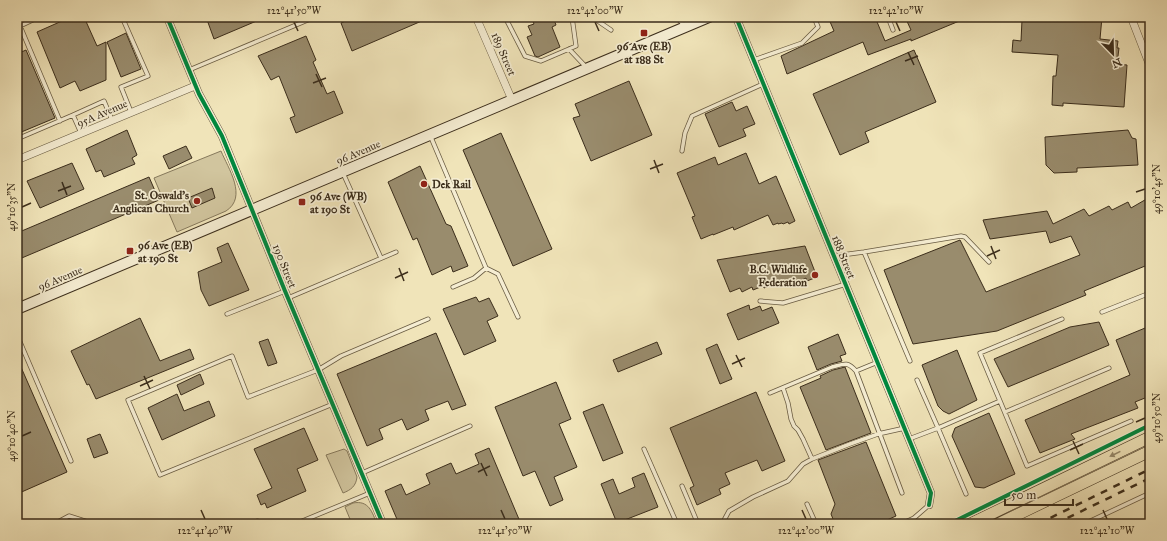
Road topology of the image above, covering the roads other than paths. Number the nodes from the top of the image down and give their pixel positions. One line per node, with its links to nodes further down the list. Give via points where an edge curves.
1 (39, 17): 29 (lane, via 20,26)
2 (122, 17): 26 (lane, via 148,76 121,87)
3 (167, 17): 22 (street, 190 Street)
4 (316, 17): 22 (lane)
5 (476, 17): 25 (street, 189 Street)
6 (505, 17): 18 (lane, via 525,56 541,62)
7 (572, 17): 18 (lane, via 576,46)
8 (592, 17): 16 (lane)
9 (676, 17): 15 (lane)
10 (709, 17): 15 (main road, 96 Avenue)
11 (736, 17): 19 (street, 188 Street)
12 (814, 17): 19 (lane, via 818,27 802,43)
13 (888, 17): 17 (lane)
14 (1131, 17): 20 (street)
15 (686, 26): 21 (main road, 96 Avenue)
16 (611, 30)
17 (894, 30)
18 (569, 49): 21 (lane)
19 (754, 60): 23 (street, 188 Street)
20 (1150, 66)
21 (587, 68): 25 (main road, 96 Avenue)
22 (189, 70): 24 (street, 190 Street)
23 (763, 84): 33 (lane, via 692,116 685,133); 39 (street, 188 Street)
24 (195, 86): 26 (street, 95A Avenue); 36 (street, 190 Street, via 222,136)
25 (512, 100): 31 (main road, 96 Avenue)
26 (131, 112): 28 (street, 95A Avenue)
27 (73, 115): 28 (lane, via 104,101); 29 (lane); 30 (lane)
28 (112, 120): 30 (street, 95A Avenue)
29 (60, 121): 32 (lane)
30 (81, 133): 34 (street, 95A Avenue)
31 (430, 134): 35 (main road, 96 Avenue); 42 (lane)
32 (17, 139)
33 (682, 151)
34 (18, 157)
35 (343, 172): 36 (main road, 96 Avenue); 40 (lane)
36 (252, 211): 45 (street, 190 Street); 49 (main road, 96 Avenue)
37 (396, 252): 40 (lane)
38 (864, 252): 39 (lane); 41 (lane, via 961,236); 56 (lane)
39 (834, 256): 43 (street, 188 Street)
40 (381, 258): 47 (lane)
41 (989, 262)
42 (486, 268): 44 (lane, via 474,278); 52 (lane, via 498,274)
43 (846, 284): 48 (lane, via 782,303); 57 (street, 188 Street)
44 (452, 287)
45 (285, 291): 47 (street, 190 Street); 51 (lane)
46 (1150, 293): 50 (lane)
47 (288, 298): 59 (street, 190 Street)
48 (760, 301)
49 (17, 309)
50 (1102, 312)
51 (227, 314)
52 (518, 317)
53 (1062, 318): 64 (lane, via 980,353)
54 (428, 319): 59 (lane, via 341,356)
55 (17, 335): 77 (lane)
56 (910, 361)
57 (878, 362): 60 (lane); 69 (street, 188 Street)
58 (1109, 368): 66 (lane)
59 (318, 370): 65 (street, 190 Street); 65 (lane, via 248,397 232,356 128,400 160,475)
60 (856, 371): 62 (lane, via 851,365 842,364); 71 (lane)
61 (917, 380): 70 (lane)
62 (783, 388): 63 (lane); 76 (lane, via 791,419)
63 (770, 393)
64 (1000, 401): 66 (lane); 70 (lane)
65 (333, 404): 78 (street, 190 Street)
66 (1005, 412): 67 (lane, via 1027,466)
67 (1131, 421)
68 (470, 426): 78 (lane)
69 (905, 428): 71 (lane); 73 (street, 188 Street)
70 (938, 428): 73 (lane); 82 (lane)
71 (878, 434): 76 (lane); 81 (lane)
72 (1150, 437): 97 (main road, one-way to 97)
73 (909, 439): 85 (street, 188 Street, via 931,493)
74 (644, 449): 92 (lane)
75 (1150, 450): 98 (main road)
76 (812, 459): 94 (lane, via 803,464 788,481 728,511)
77 (71, 461)
78 (362, 473): 80 (street, 190 Street)
79 (682, 486): 93 (lane)
80 (370, 493): 90 (lane); 91 (street, 190 Street)
81 (902, 493)
82 (966, 494)
83 (1150, 494): 99 (lane)
84 (807, 504): 95 (lane)
85 (929, 505): 96 (lane, via 914,518)
86 (54, 524): 87 (lane, via 69,516)
87 (94, 524)
88 (249, 524): 89 (lane, via 257,521)
89 (271, 524)
90 (295, 524)
91 (383, 524)
92 (677, 524)
93 (698, 524)
94 (722, 524)
95 (816, 524)
96 (901, 524)
97 (970, 524)
98 (998, 524)
99 (1084, 524)

